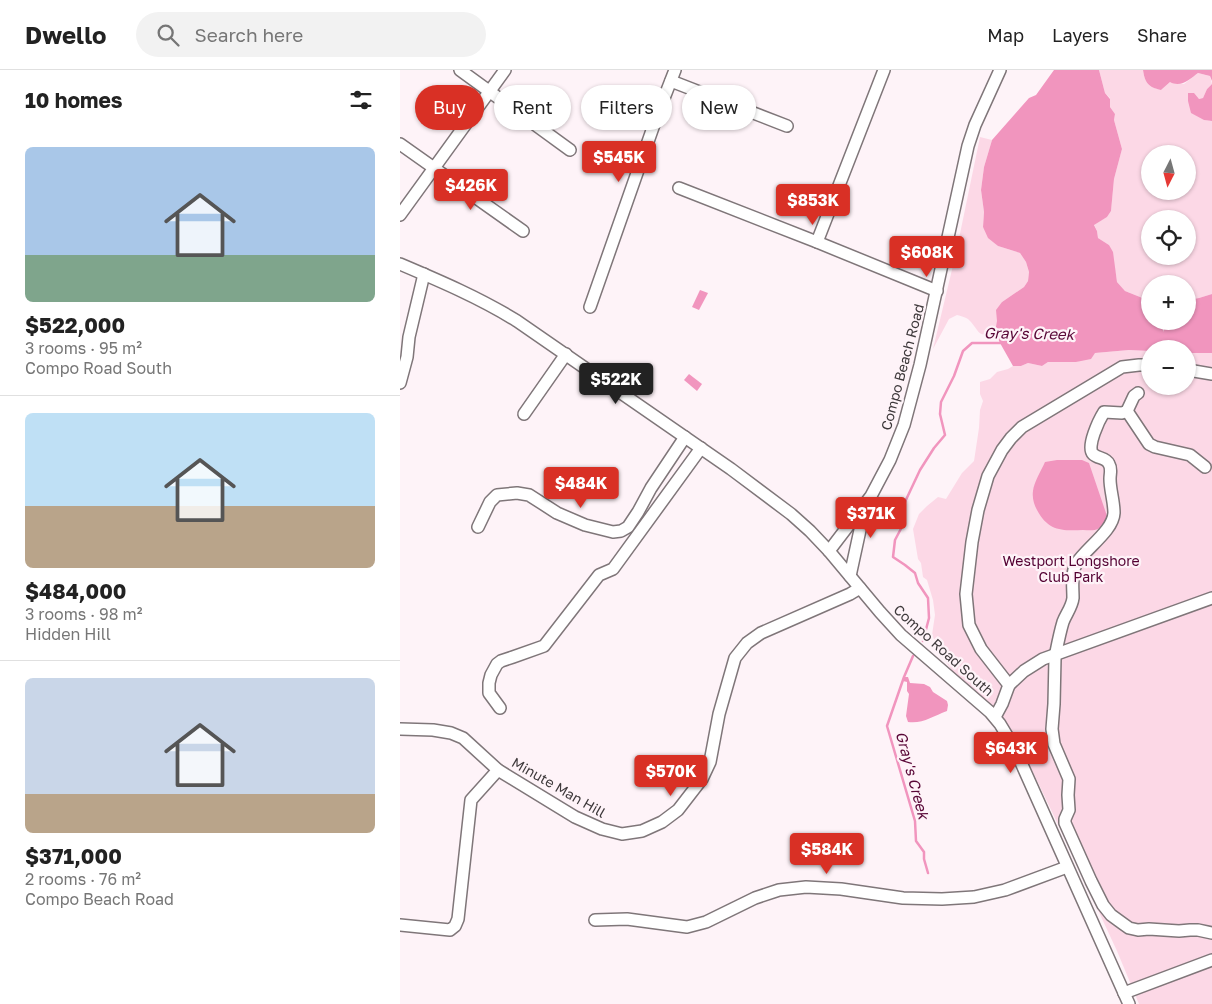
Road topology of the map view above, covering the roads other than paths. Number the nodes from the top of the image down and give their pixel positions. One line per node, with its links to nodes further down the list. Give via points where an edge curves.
1 (460, 70): 7 (street)
2 (505, 70): 7 (street)
3 (675, 70): 6 (street)
4 (884, 70): 15 (street)
5 (1000, 70): 18 (street, Compo Beach Road, via 968,146)
6 (671, 81): 8 (street); 19 (street)
7 (490, 92): 10 (street); 11 (street)
8 (787, 126)
9 (400, 144): 11 (street)
10 (570, 150)
11 (434, 168): 13 (street); 14 (street)
12 (679, 188): 15 (street)
13 (400, 215)
14 (523, 231)
15 (817, 242): 18 (street)
16 (400, 264): 17 (street, Compo Road South)
17 (424, 274): 20 (street, Compo Road South, via 492,306); 24 (street)
18 (937, 291): 31 (street, Compo Beach Road, via 904,425)
19 (590, 307)
20 (566, 354): 27 (street); 28 (street, Compo Road South)
21 (1141, 365): 37 (street, via 1122,367 1022,427 1002,450 988,476 972,542 966,602 969,625 981,649)
22 (1196, 371): 23 (street)
23 (1212, 374)
24 (400, 383)
25 (1138, 393): 26 (street)
26 (1126, 411): 30 (street, via 1149,444 1190,455); 45 (street, via 1104,412 1096,426 1091,449 1092,454 1105,459 1111,468 1113,518 1104,534 1075,566 1072,603 1063,621 1056,655 1052,729 1054,744 1069,779 1070,810 1065,823 1091,881 1111,915 1129,928 1138,930)
27 (524, 414)
28 (685, 437): 29 (street, Compo Road South); 32 (street, via 628,527 621,531 585,525 557,513 529,495 517,493 497,495)
29 (701, 448): 33 (street, Compo Road South, via 783,507); 38 (street, via 613,569 600,575 544,646 497,664 491,675 489,693)
30 (1205, 467)
31 (871, 496): 33 (street, Compo Beach Road); 34 (street, Compo Beach Road)
32 (478, 527)
33 (829, 551): 34 (street, Compo Road South)
34 (850, 576): 35 (street, Compo Road South)
35 (860, 588): 39 (street, Compo Road South, via 908,641); 41 (street, Minute Man Hill, via 761,632 741,650 735,658 722,704 710,762 702,779 678,810 662,822 642,831 622,834 602,829 575,817)
36 (1212, 598): 37 (street, via 1043,659)
37 (1009, 685): 39 (street)
38 (500, 708)
39 (995, 717): 42 (street, Compo Road South, via 1014,749)
40 (400, 729): 41 (street, Minute Man Hill, via 433,730 463,738)
41 (498, 770): 44 (street, Minute Man Hill, via 471,800 455,926 450,930)
42 (1067, 867): 43 (street, via 1005,890 974,897 903,898 806,887 779,890 755,898 706,922 687,927 626,919); 47 (street, Compo Road South)
43 (595, 920)
44 (400, 925)
45 (1212, 933)
46 (1212, 960): 47 (street)
47 (1124, 993): 48 (street, Compo Road South)
48 (1129, 1004)

